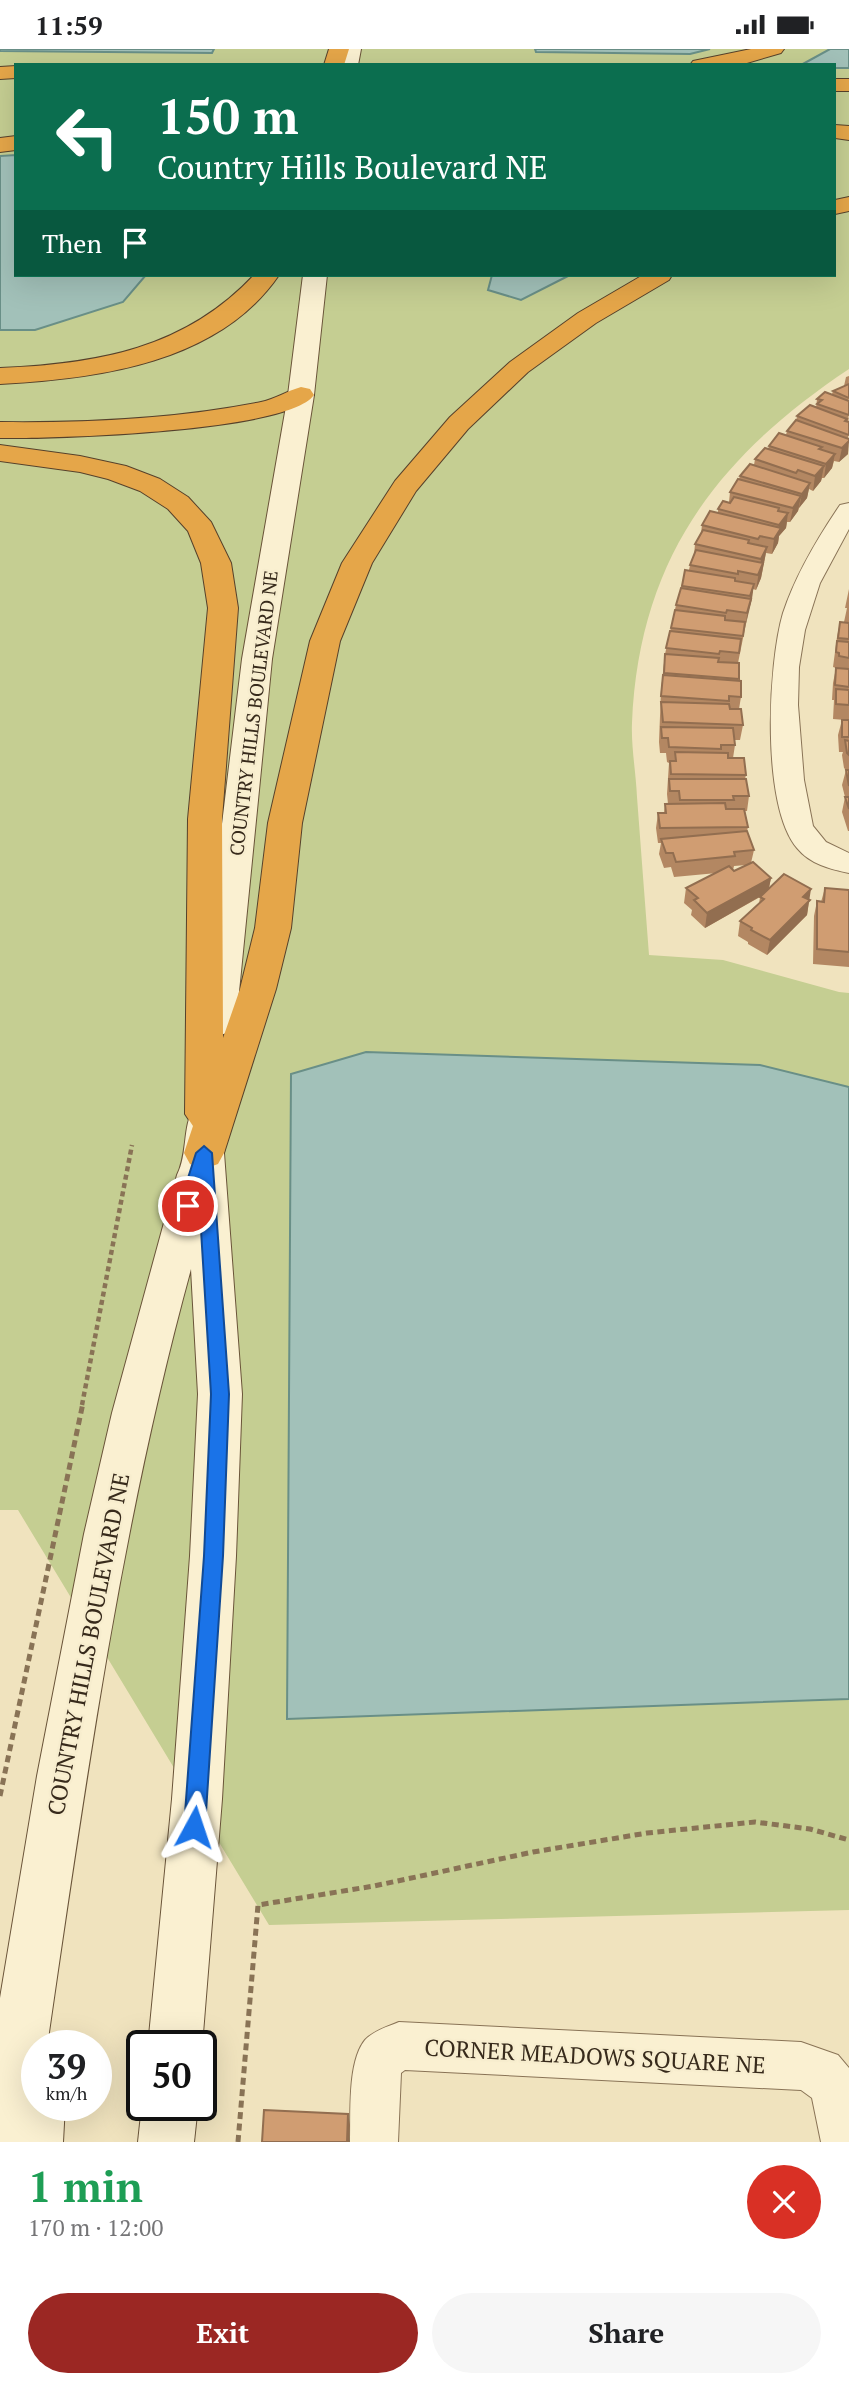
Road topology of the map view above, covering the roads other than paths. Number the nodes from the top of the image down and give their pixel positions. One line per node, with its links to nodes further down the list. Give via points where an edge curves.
1 (774, 49): 2 (highway)
2 (713, 63)
3 (266, 277): 6 (highway, via 254,293 228,313 170,345 100,366 43,376)
4 (315, 277): 7 (main road, COUNTRY HILLS BOULEVARD NE)
5 (657, 277): 12 (highway, via 587,318 519,367 459,422 405,487 358,563 325,641 285,823 273,928 258,989)
6 (0, 376)
7 (301, 395): 8 (highway, via 259,410 135,427); 12 (main road, COUNTRY HILLS BOULEVARD NE, via 245,752)
8 (0, 430)
9 (0, 453): 12 (highway, via 91,467 147,483 193,515 215,555 223,608 205,820)
10 (849, 510): 11 (street, via 827,541 806,585 783,682 783,726 802,833 814,848)
11 (849, 863)
12 (204, 1153): 13 (main road, COUNTRY HILLS BOULEVARD NE, via 163,1286 109,1518); 15 (main road, COUNTRY HILLS BOULEVARD NE, via 220,1394 198,1786)
13 (32, 1966): 14 (main road); 18 (main road, COUNTRY HILLS BOULEVARD NE)
14 (35, 2030)
15 (176, 2030)
16 (36, 2121): 19 (main road)
17 (168, 2121): 20 (main road)
18 (5, 2142)
19 (35, 2142)
20 (166, 2142)
21 (374, 2142): 22 (street, CORNER MEADOWS SQUARE NE, via 377,2071 382,2057 400,2046 801,2066 821,2072 834,2087)
22 (845, 2142)

